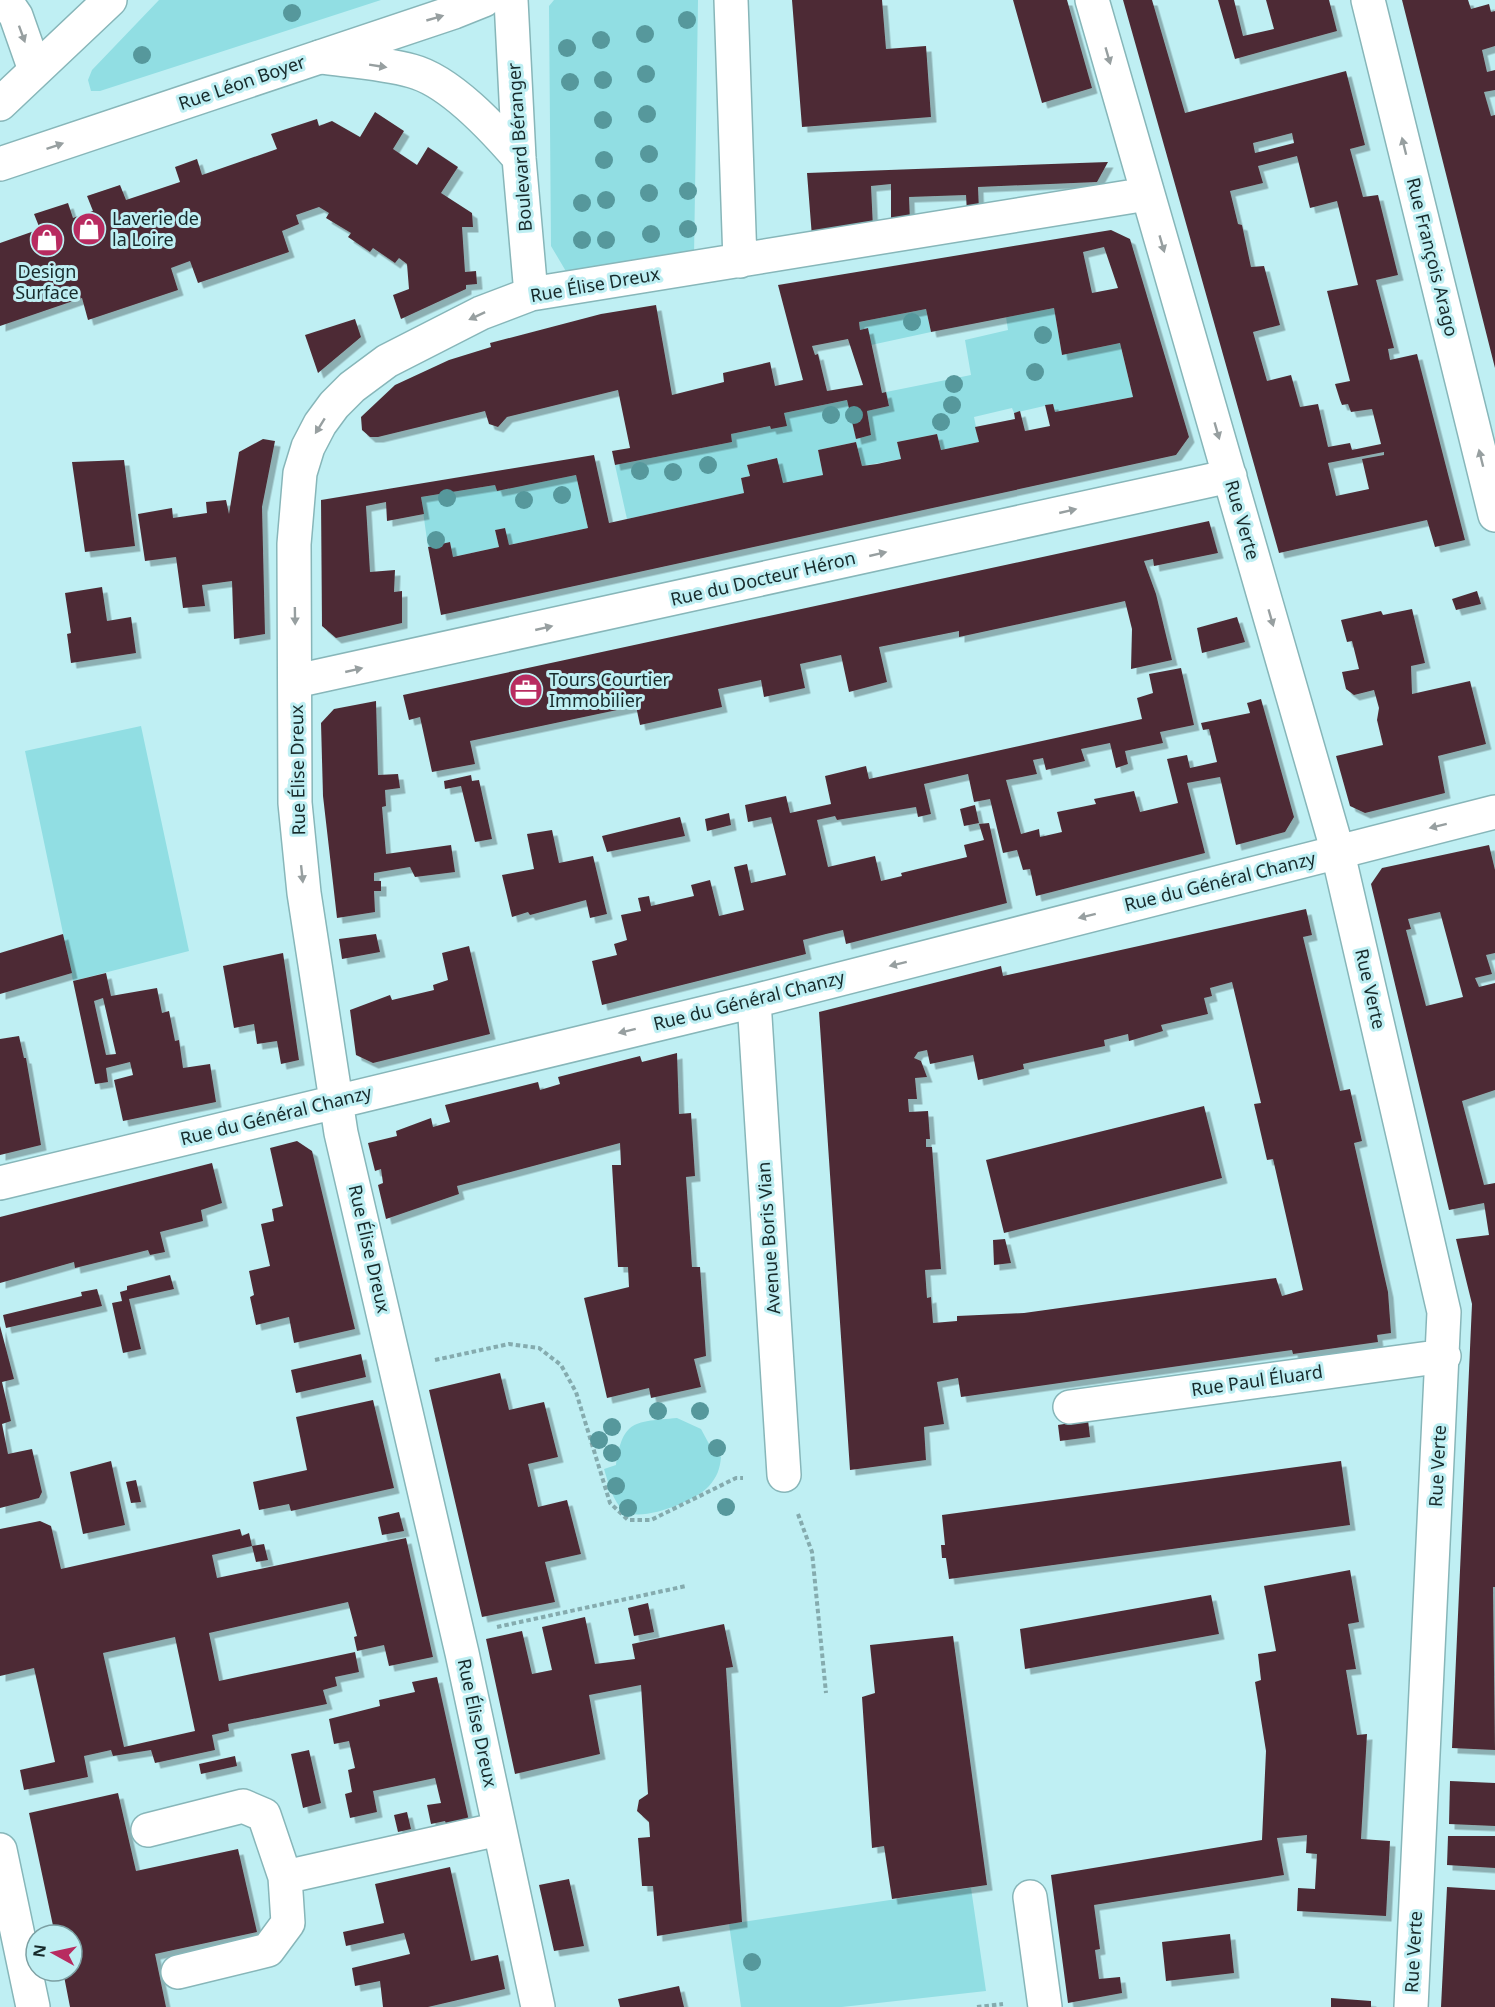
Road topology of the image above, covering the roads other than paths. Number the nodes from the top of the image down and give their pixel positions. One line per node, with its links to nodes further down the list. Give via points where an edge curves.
1 (5, 0): 9 (street, one-way to 9, via 16,16)
2 (110, 0): 9 (street)
3 (484, 0): 8 (street, Rue Léon Boyer, one-way to 3)
4 (511, 0): 11 (street, Boulevard Béranger)
5 (730, 0): 14 (street)
6 (1092, 0): 13 (street, Rue Verte, one-way to 13)
7 (1368, 0): 17 (street, Rue François Arago, one-way to 7)
8 (320, 57): 11 (street, one-way to 11, via 414,71 487,120); 12 (street, Rue Léon Boyer, one-way to 8)
9 (35, 70): 10 (street)
10 (0, 104)
11 (519, 158): 15 (street, Boulevard Béranger)
12 (0, 164)
13 (1148, 194): 14 (street, Rue Élise Dreux); 16 (street, Rue Verte, one-way to 16)
14 (740, 261): 15 (street, Rue Élise Dreux)
15 (531, 294): 18 (street, Rue Élise Dreux, one-way to 18, via 387,361 352,387 320,424 308,447 296,502)
16 (1230, 476): 18 (street, Rue du Docteur Héron, one-way to 16); 20 (street, Rue Verte, one-way to 20)
17 (1495, 515)
18 (296, 681): 22 (street, Rue Élise Dreux, one-way to 22, via 295,803 304,893)
19 (1495, 812): 20 (street, Rue du Général Chanzy, one-way to 20)
20 (1337, 852): 21 (street, Rue du Général Chanzy, one-way to 21); 24 (street, Rue Verte, via 1444,1312)
21 (754, 1001): 22 (street, Rue du Général Chanzy, one-way to 22); 26 (street, Avenue Boris Vian)
22 (335, 1102): 23 (street, Rue du Général Chanzy); 27 (street, Rue Élise Dreux)
23 (0, 1183)
24 (1444, 1356): 25 (street, Rue Paul Éluard); 36 (street, Rue Verte)
25 (1070, 1407)
26 (784, 1475)
27 (499, 1829): 30 (street); 34 (street, Rue Élise Dreux)
28 (148, 1830): 30 (street, via 243,1806 264,1815)
29 (0, 1850): 33 (street)
30 (285, 1877): 32 (street, via 288,1923 268,1950)
31 (1030, 1897): 35 (street)
32 (178, 1972)
33 (33, 2007)
34 (538, 2007)
35 (1045, 2007)
36 (1411, 2007)

